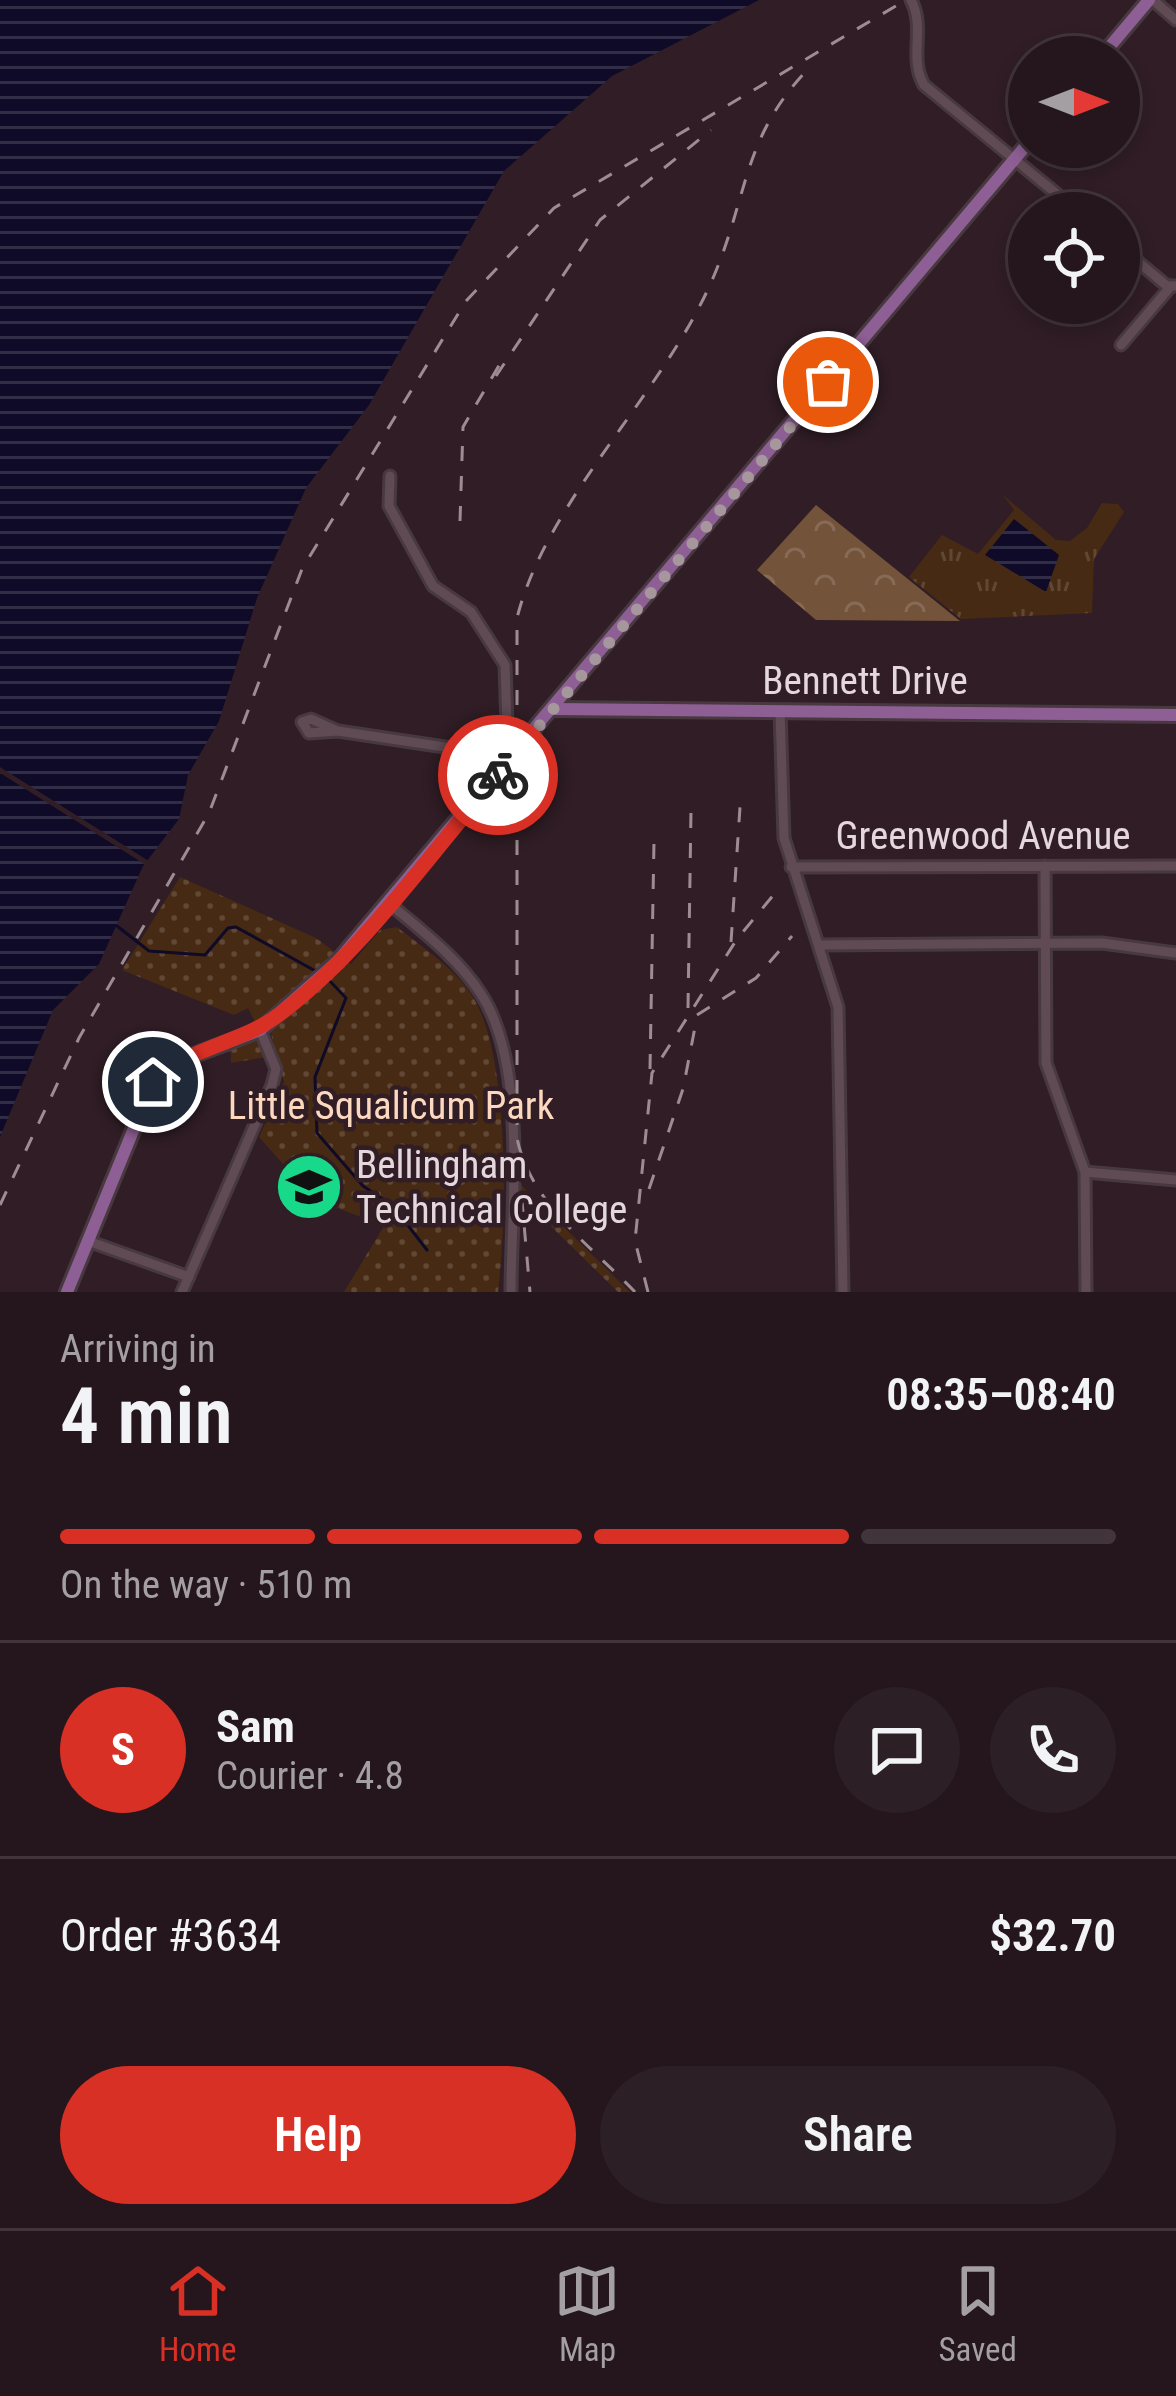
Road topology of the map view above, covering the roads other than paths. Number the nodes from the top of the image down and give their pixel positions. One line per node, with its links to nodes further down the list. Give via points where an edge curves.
1 (911, 0): 5 (street, via 924,85)
2 (1151, 0): 3 (street); 4 (main road)
3 (1176, 20)
4 (1119, 36)
5 (1008, 153)
6 (1008, 168): 13 (main road)
7 (1027, 168): 8 (street)
8 (1055, 192)
9 (1140, 261): 10 (street)
10 (1174, 286): 11 (street)
11 (1121, 345)
12 (390, 476): 17 (street, via 389,506 433,586 471,612 505,664)
13 (554, 709): 14 (main road, Bennett Drive); 17 (main road)
14 (780, 711): 15 (main road, Bennett Drive); 18 (street, via 780,801)
15 (1176, 715)
16 (338, 731): 17 (street, via 498,754)
17 (508, 763): 21 (main road)
18 (791, 866): 19 (street, Greenwood Avenue); 23 (street)
19 (1045, 866): 20 (street, Greenwood Avenue); 22 (street)
20 (1176, 866)
21 (390, 904): 25 (main road); 32 (street, via 470,979 497,1024 510,1091)
22 (1046, 943): 23 (street); 24 (street); 26 (street, via 1046,1063)
23 (820, 945): 33 (street, via 838,1006)
24 (1176, 953)
25 (260, 1030): 28 (main road, via 181,1060 153,1082); 29 (street, via 276,1069 272,1085)
26 (1085, 1172): 27 (street); 34 (street)
27 (1176, 1180)
28 (88, 1241): 29 (street); 30 (main road)
29 (189, 1277): 31 (street)
30 (67, 1292)
31 (182, 1292)
32 (511, 1292)
33 (842, 1292)
34 (1086, 1292)

